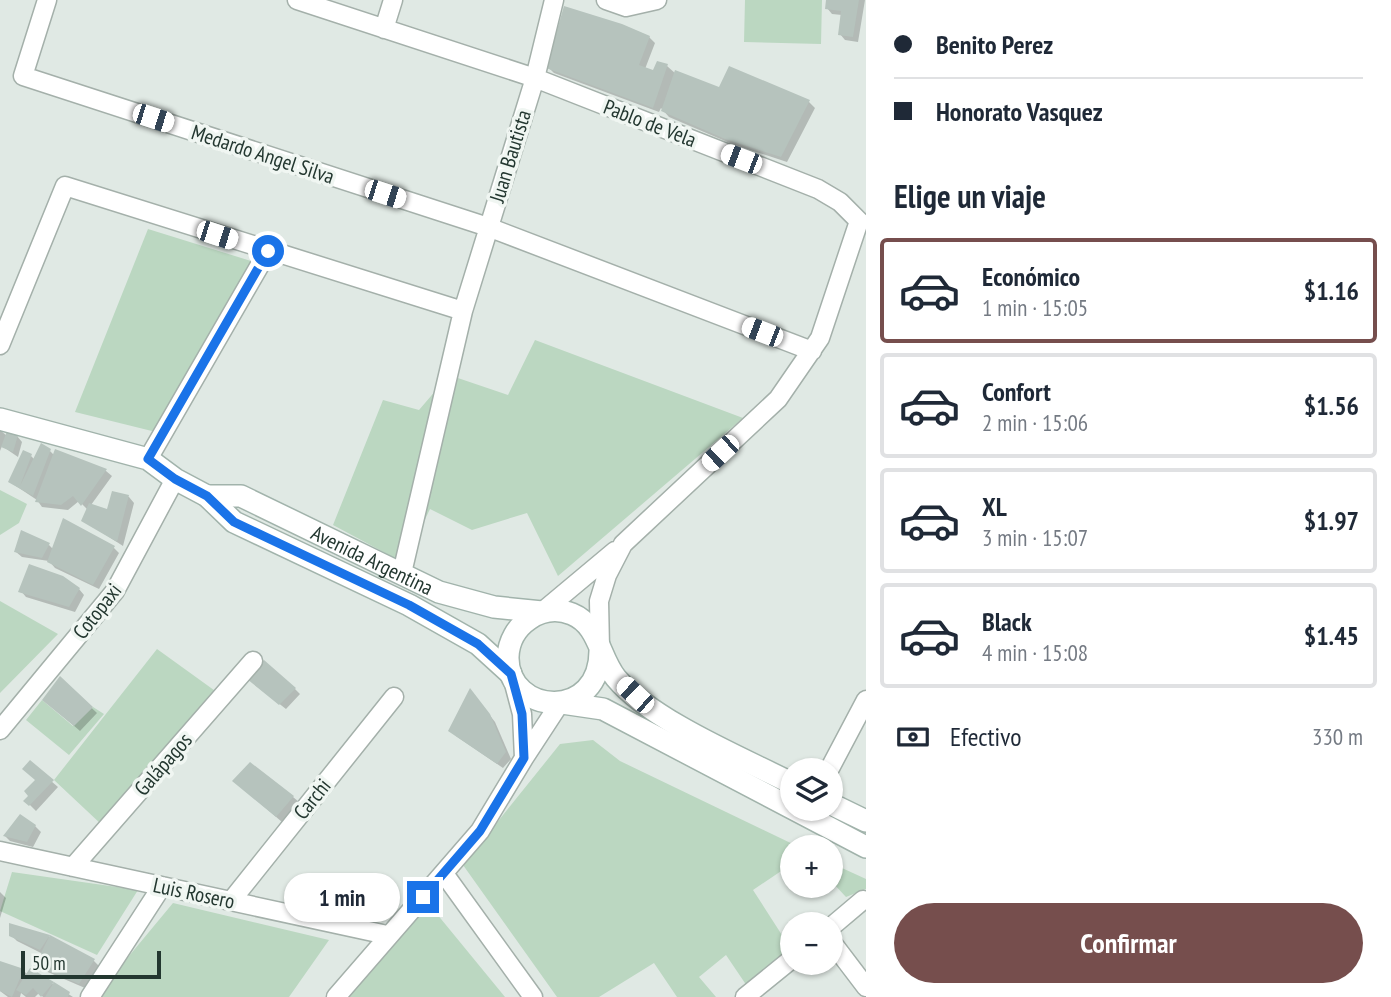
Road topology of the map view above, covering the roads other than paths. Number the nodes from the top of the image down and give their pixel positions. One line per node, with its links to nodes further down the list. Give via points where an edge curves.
1 (47, 0): 9 (street, Medardo Angel Silva, via 23,76)
2 (298, 0): 7 (street, Pablo de Vela)
3 (393, 0): 7 (street)
4 (554, 0): 8 (street, Juan Bautista)
5 (606, 0): 6 (street, via 626,7)
6 (657, 0)
7 (384, 29): 8 (street, Pablo de Vela)
8 (535, 78): 9 (street, Juan Bautista); 13 (street, Pablo de Vela, via 818,189 840,202 859,221)
9 (488, 227): 11 (street, Juan Bautista); 13 (street, Medardo Angel Silva)
10 (268, 251): 11 (street); 12 (street, via 65,186); 15 (street)
11 (463, 312): 19 (street, Juan Bautista)
12 (0, 345)
13 (812, 351): 18 (street, Pablo de Vela, via 779,399)
14 (0, 419): 15 (main road, Avenida Argentina)
15 (148, 459): 16 (main road, Avenida Argentina)
16 (175, 479): 17 (main road, Avenida Argentina); 27 (street, Cotopaxi, via 115,591)
17 (207, 496): 19 (main road, Avenida Argentina, via 242,496); 23 (main road, Avenida Argentina, via 234,522 409,605 478,644)
18 (623, 544): 20 (street); 21 (street, Pablo de Vela, via 599,601)
19 (402, 573): 20 (main road, Avenida Argentina, via 439,592 494,607)
20 (541, 612): 21 (main road, via 572,614 595,634); 23 (main road, via 528,619 510,643)
21 (600, 648): 26 (main road, via 592,684); 30 (main road, via 615,677 635,695 679,726)
22 (253, 660): 35 (street, Galápagos)
23 (511, 674): 26 (main road, via 531,697); 28 (street, via 522,714)
24 (394, 697): 39 (street, Carchi)
25 (866, 700): 29 (street)
26 (560, 703): 28 (street); 33 (main road, via 603,709)
27 (0, 730)
28 (524, 758): 36 (street, via 480,831)
29 (835, 758)
30 (780, 777)
31 (843, 810): 32 (main road)
32 (866, 821)
33 (866, 847)
34 (0, 851): 35 (street, Luis Rosero)
35 (73, 867): 37 (street, Luis Rosero)
36 (444, 875): 41 (street); 47 (street)
37 (162, 886): 39 (street, Luis Rosero); 45 (street)
38 (863, 900): 40 (street)
39 (231, 901): 41 (street, Luis Rosero)
40 (843, 917)
41 (387, 935): 46 (street)
42 (843, 957): 44 (street)
43 (780, 969): 48 (street)
44 (866, 987)
45 (90, 997)
46 (336, 997)
47 (533, 997)
48 (745, 997)

